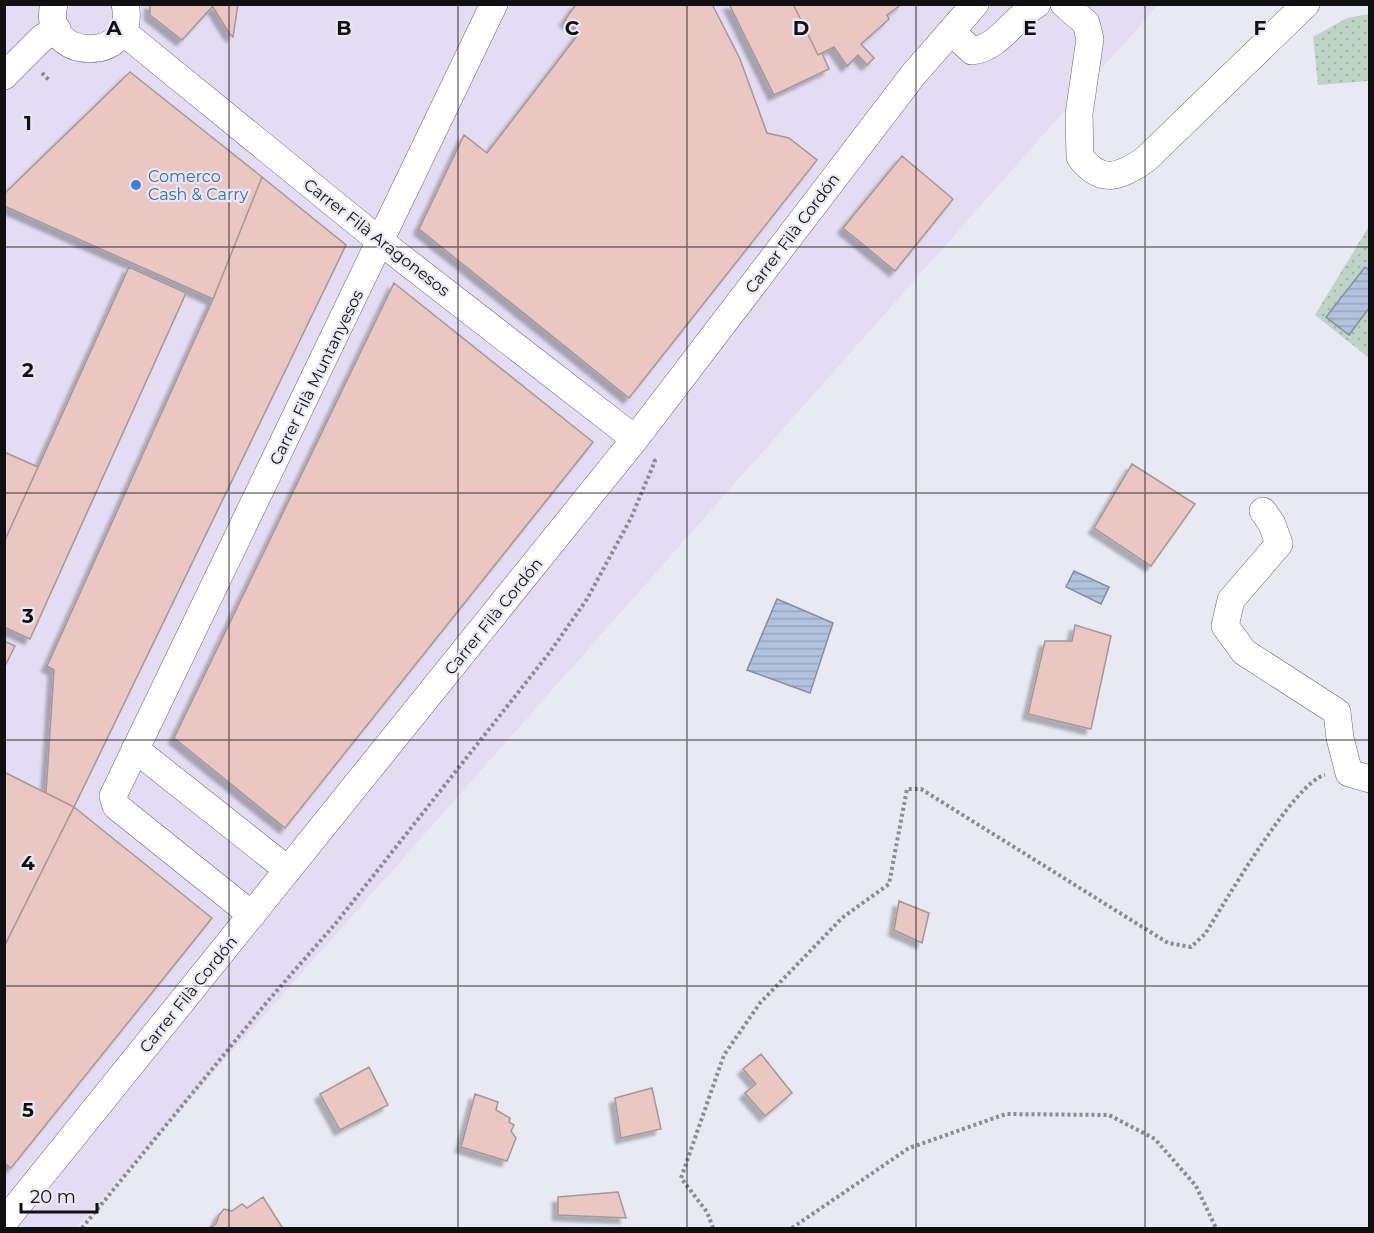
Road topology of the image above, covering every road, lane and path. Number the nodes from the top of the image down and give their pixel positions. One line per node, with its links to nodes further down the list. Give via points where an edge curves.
1 (125, 4): 8 (street)
2 (494, 4): 11 (street, Carrer Filà Muntanyesos)
3 (975, 4): 9 (street, Carrer Filà Cordón)
4 (1037, 4): 9 (street, via 985,49 972,51)
5 (1064, 4): 6 (street, via 1086,23 1090,39 1079,114 1080,157 1097,174 1112,176 1125,173 1146,159)
6 (1306, 4)
7 (55, 17): 8 (street, via 64,39 86,50 107,46); 10 (street, via 42,38)
8 (122, 31): 11 (street, Carrer Filà Aragonesos)
9 (951, 31): 12 (street, Carrer Filà Cordón, via 913,75)
10 (4, 76)
11 (381, 242): 12 (street, Carrer Filà Aragonesos); 14 (street, Carrer Filà Muntanyesos)
12 (635, 439): 16 (street, Carrer Filà Cordón); 19 (path, via 655,461 631,518 587,599 550,652 336,923)
13 (1263, 511): 15 (street, via 1279,544 1230,600 1225,626 1244,652 1337,712 1340,738)
14 (135, 750): 16 (street); 17 (street, Carrer Filà Muntanyesos, via 113,796 116,806)
15 (1359, 776): 20 (path, via 1318,776 1304,787 1204,934 1191,947 1168,943 921,789 907,789 889,884 843,918 760,1003 724,1055 681,1178 707,1212)
16 (288, 870): 17 (street, Carrer Filà Cordón)
17 (252, 915): 18 (street, Carrer Filà Cordón)
18 (4, 1222)
19 (82, 1228)
20 (713, 1228)
21 (792, 1228): 22 (path, via 909,1148 1006,1114 1109,1115 1155,1139 1196,1186)
22 (1216, 1228)

